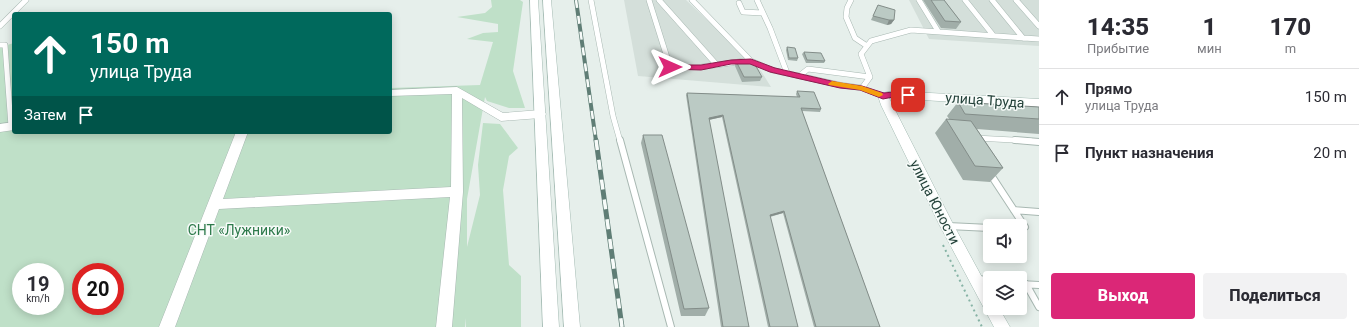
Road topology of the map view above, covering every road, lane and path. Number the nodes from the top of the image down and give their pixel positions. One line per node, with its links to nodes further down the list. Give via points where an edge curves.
1 (26, 0): 15 (lane)
2 (534, 0): 40 (street)
3 (547, 0): 64 (street)
4 (591, 0): 65 (lane, via 613,116)
5 (649, 0): 29 (lane, via 670,67 701,67)
6 (659, 0): 29 (lane)
7 (692, 0): 28 (lane)
8 (757, 0): 16 (lane)
9 (851, 0): 27 (lane, via 846,18 855,38)
10 (919, 0): 21 (lane)
11 (966, 0): 23 (lane)
12 (992, 0): 24 (lane)
13 (1016, 0): 19 (lane)
14 (738, 3): 16 (lane, via 743,12)
15 (14, 12)
16 (763, 13): 30 (lane)
17 (12, 14): 18 (lane)
18 (0, 26)
19 (1039, 26)
20 (960, 28): 22 (lane)
21 (938, 32): 22 (lane); 27 (lane, via 911,30 871,41)
22 (964, 33): 23 (lane)
23 (993, 36): 24 (lane)
24 (1023, 38): 25 (lane)
25 (1039, 39)
26 (0, 45): 33 (lane, via 5,45)
27 (867, 46): 32 (lane, via 861,54)
28 (751, 61): 29 (lane); 30 (lane)
29 (716, 64)
30 (787, 74): 31 (lane)
31 (798, 76): 32 (lane, via 808,69); 35 (lane)
32 (870, 77): 35 (lane)
33 (6, 79): 34 (lane); 41 (lane)
34 (0, 80)
35 (862, 88): 38 (lane)
36 (456, 90): 37 (street); 40 (street, via 502,117); 46 (street)
37 (392, 93)
38 (883, 96): 39 (street, улица Труда, via 893,94); 51 (street, улица Юности)
39 (1039, 103)
40 (540, 114): 63 (street)
41 (8, 126)
42 (241, 134): 47 (street)
43 (970, 141): 44 (lane, via 970,138)
44 (1039, 142)
45 (986, 166): 48 (lane)
46 (457, 192): 47 (street); 62 (street)
47 (214, 204): 61 (street)
48 (1014, 210): 49 (lane); 50 (lane)
49 (1039, 212)
50 (1020, 219)
51 (947, 226): 52 (lane); 53 (street, улица Юности)
52 (983, 228)
53 (975, 278): 54 (lane); 58 (street, улица Юности)
54 (983, 279)
55 (1027, 284): 56 (lane)
56 (1039, 285)
57 (1027, 290): 59 (lane)
58 (983, 292)
59 (1039, 307)
60 (995, 315): 66 (street, улица Юности)
61 (167, 327)
62 (444, 327)
63 (551, 327)
64 (572, 327)
65 (671, 327)
66 (1002, 327)

